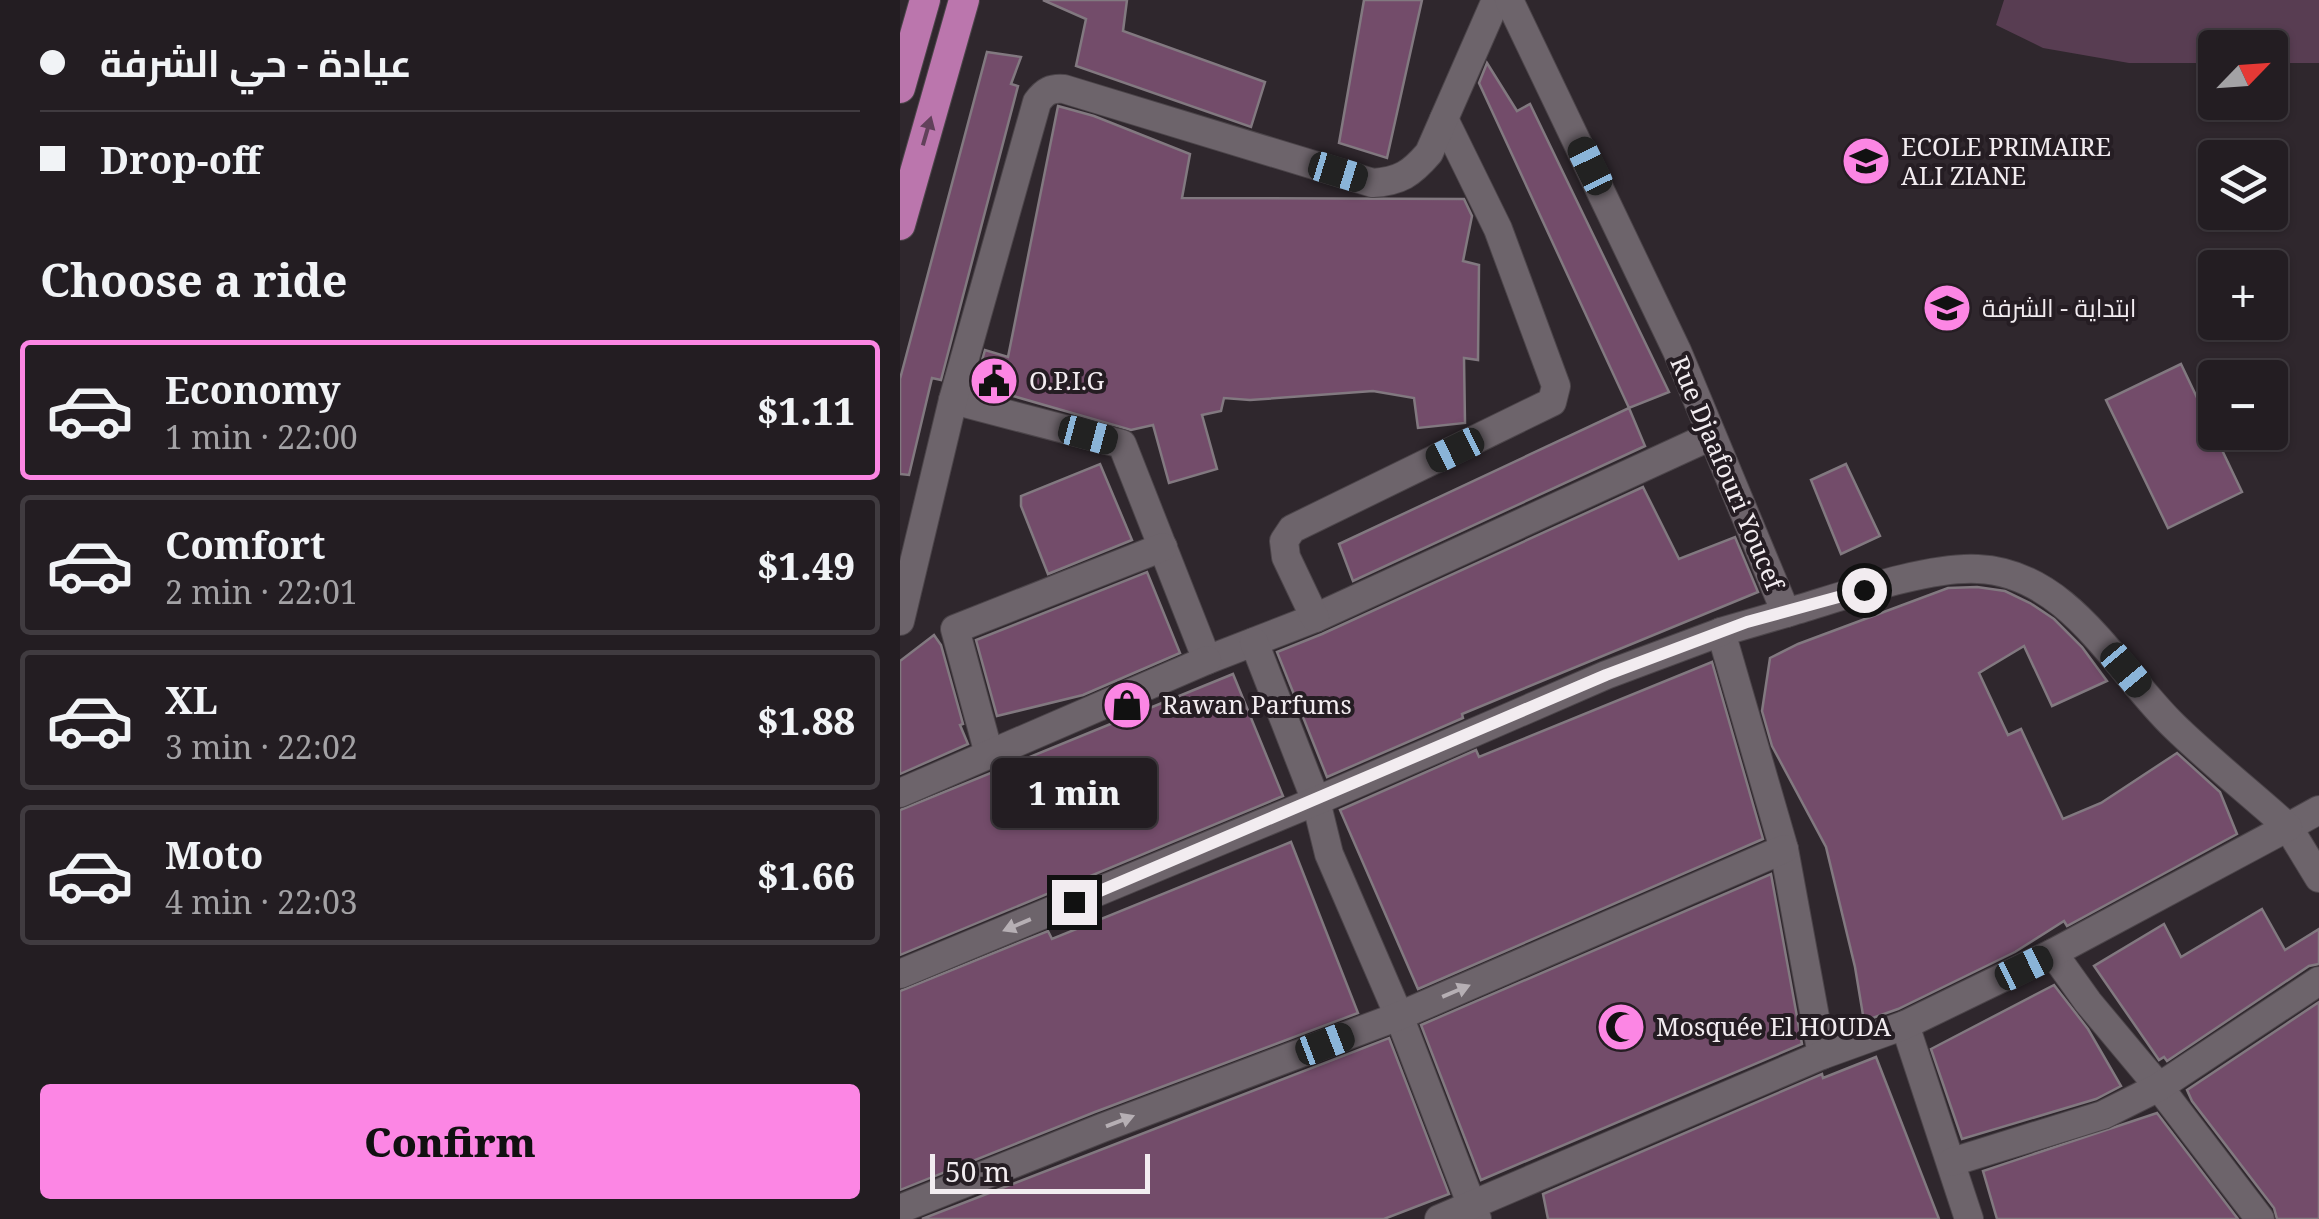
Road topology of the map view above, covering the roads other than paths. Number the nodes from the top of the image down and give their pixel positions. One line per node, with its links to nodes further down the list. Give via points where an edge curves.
1 (925, 0): 5 (main road)
2 (964, 0): 7 (main road, one-way to 2)
3 (1496, 0): 6 (street)
4 (1510, 0): 9 (street, Rue Djaafouri Youcef, via 1669,334)
5 (900, 88)
6 (1444, 119): 8 (street, via 1414,171 1373,183 1053,88 1037,102); 12 (street, via 1498,229 1555,396 1292,530 1284,541 1286,556)
7 (900, 225)
8 (953, 400): 10 (street, via 1122,444); 13 (street)
9 (1710, 436): 11 (street, Rue Djaafouri Youcef); 12 (street)
10 (1163, 547): 16 (street); 17 (street, via 954,628)
11 (1786, 614): 14 (street); 21 (street, Rue Djaafouri Youcef, via 1943,572 1976,568 2029,581 2103,642 2172,724)
12 (1316, 618): 15 (street)
13 (900, 621)
14 (1722, 632): 19 (street); 22 (street)
15 (1254, 642): 16 (street); 19 (street)
16 (1207, 660): 17 (street)
17 (989, 754): 18 (street)
18 (900, 793)
19 (1316, 800): 25 (street, one-way to 25); 27 (street, via 1329,854)
20 (2319, 810): 21 (street)
21 (2288, 827): 23 (street, Rue Djaafouri Youcef); 24 (street)
22 (1784, 849): 27 (street, one-way to 22); 29 (street)
23 (2319, 878)
24 (2053, 953): 28 (street); 30 (street)
25 (900, 974)
26 (2319, 980): 30 (street)
27 (1399, 1016): 32 (street, one-way to 27); 33 (street)
28 (1905, 1024): 29 (street); 31 (street)
29 (1822, 1055): 33 (street)
30 (2159, 1087): 31 (street, via 2104,1116); 36 (street)
31 (1952, 1162): 35 (street)
32 (900, 1209)
33 (1474, 1212): 34 (street)
34 (1439, 1219)
35 (1969, 1219)
36 (2260, 1219)

